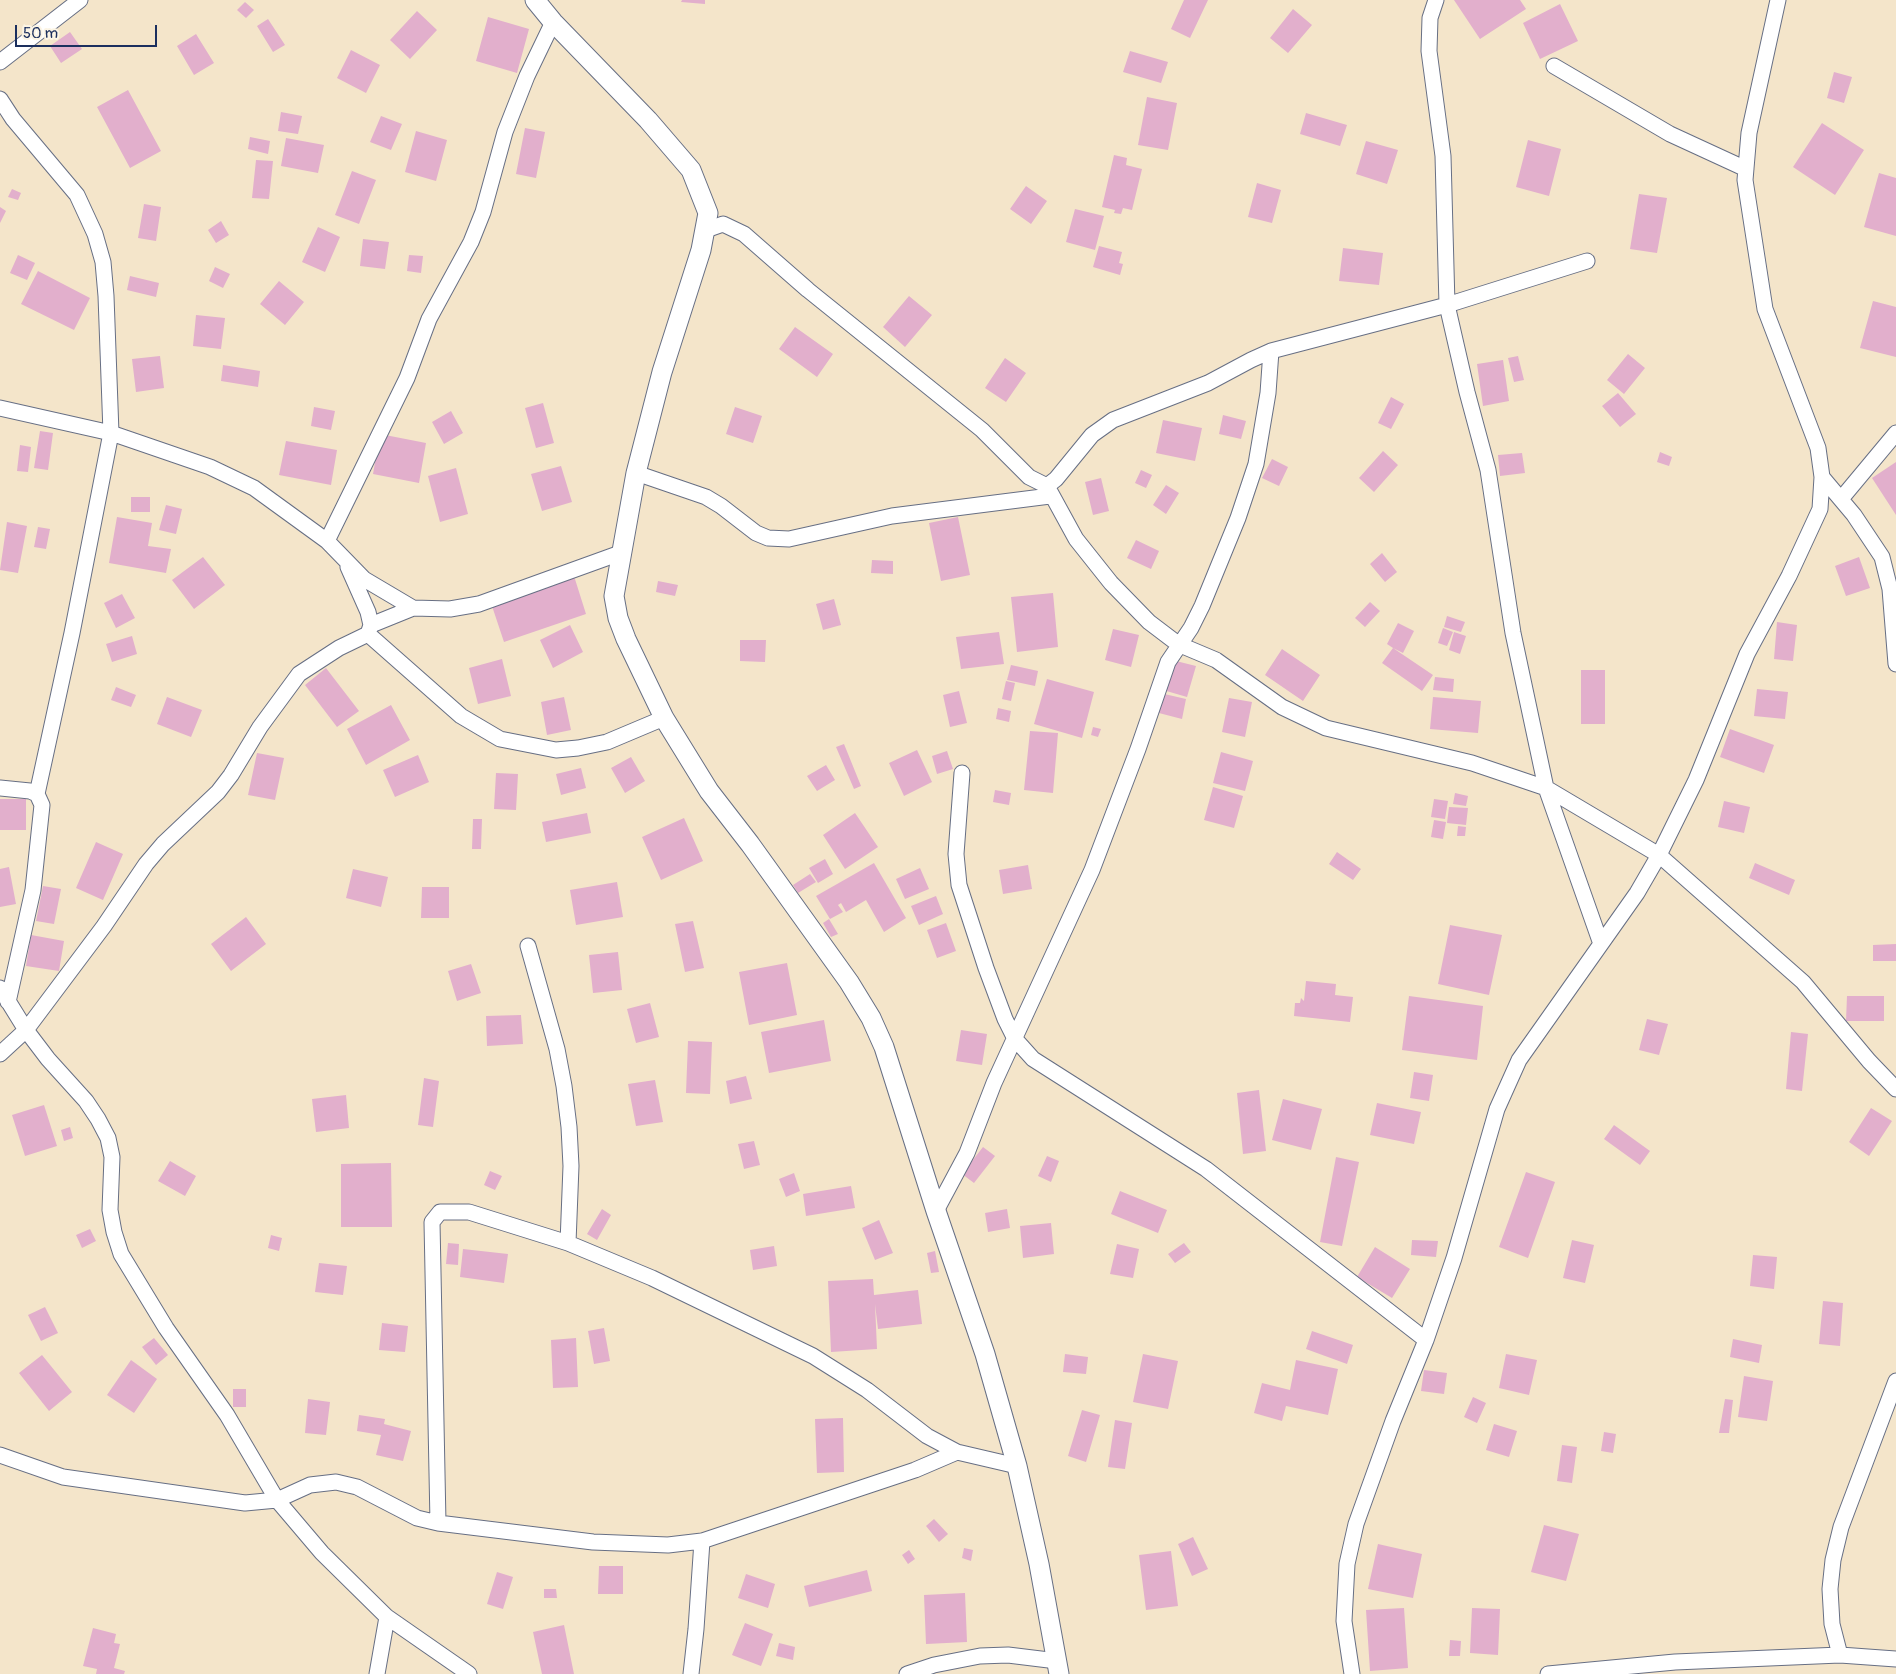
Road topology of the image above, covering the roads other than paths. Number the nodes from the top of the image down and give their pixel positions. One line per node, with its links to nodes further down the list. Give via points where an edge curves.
1 (80, 0): 6 (street)
2 (535, 0): 5 (street)
3 (1436, 0): 12 (street, via 1430,18 1429,51 1443,156)
4 (1778, 0): 9 (street, via 1749,133)
5 (552, 22): 10 (street, via 648,120 691,170 708,213); 21 (street, via 505,132 483,212 471,242 429,319 403,386)
6 (0, 62)
7 (1554, 66): 9 (street, via 1670,134)
8 (0, 99): 15 (street, via 12,119 77,195 95,234 104,271)
9 (1746, 169): 18 (street, via 1765,309 1818,448)
10 (706, 230): 17 (street, via 662,372); 19 (street, via 723,224 744,234 808,290 982,430 1029,477)
11 (1587, 261): 12 (street)
12 (1447, 305): 13 (street); 32 (street, via 1488,470 1513,632)
13 (1271, 351): 19 (street, via 1208,383 1114,420 1092,435); 27 (street, via 1262,428 1249,490 1202,606)
14 (0, 408): 15 (street)
15 (111, 433): 21 (street, via 210,467 254,488); 33 (street)
16 (1896, 433): 20 (street)
17 (636, 473): 19 (street, via 706,497 756,533 768,538 789,539 892,516); 22 (street)
18 (1822, 477): 20 (street); 34 (street, via 1820,509 1747,654 1696,780)
19 (1049, 491): 27 (street, via 1076,539 1111,583 1149,622)
20 (1841, 499): 24 (street, via 1882,557)
21 (327, 541): 23 (street)
22 (623, 552): 25 (street, via 479,604 450,609); 29 (street, via 614,596 618,618)
23 (345, 562): 25 (street, via 364,579); 26 (street, via 368,612)
24 (1893, 589): 28 (street)
25 (413, 608): 26 (street)
26 (370, 629): 29 (street, via 461,716 500,740 556,750 578,748 606,742); 39 (street, via 298,674 231,775 146,864)
27 (1178, 644): 32 (street, via 1216,660 1282,708 1326,728 1472,763); 40 (street, via 1168,662 1092,870)
28 (1896, 664)
29 (664, 718): 43 (street, via 709,792 849,982 871,1018 884,1047)
30 (962, 773): 40 (street, via 956,854 959,885 989,976)
31 (0, 788): 33 (street, via 30,790)
32 (1546, 788): 34 (street); 35 (street)
33 (37, 794): 38 (street, via 42,805 33,890)
34 (1659, 856): 35 (street); 42 (street, via 1803,982)
35 (1601, 944): 45 (street, via 1519,1060 1497,1109 1454,1258)
36 (528, 946): 44 (street, via 564,1086 571,1166)
37 (0, 988): 38 (street)
38 (8, 1002): 39 (street)
39 (26, 1030): 41 (street); 50 (street, via 98,1119 108,1138 112,1158 110,1210 122,1254 166,1328 227,1415)
40 (1015, 1039): 43 (street, via 967,1153); 45 (street, via 1040,1064 1206,1170)
41 (0, 1054)
42 (1896, 1089)
43 (936, 1211): 49 (street, via 986,1354)
44 (568, 1243): 47 (street, via 652,1278 813,1356 867,1390 926,1436); 51 (street, via 469,1212 440,1212 432,1222)
45 (1426, 1340): 62 (street, via 1360,1514 1347,1564 1344,1621)
46 (1896, 1381): 54 (street, via 1841,1527 1833,1560 1830,1589 1832,1624)
47 (957, 1452): 49 (street); 52 (street, via 914,1470)
48 (0, 1455): 50 (street, via 63,1477 246,1503)
49 (1017, 1466): 57 (street, via 1040,1564)
50 (277, 1500): 51 (street, via 310,1485 336,1482 357,1487 417,1518); 53 (street, via 322,1553)
51 (438, 1523): 52 (street, via 593,1542 668,1545)
52 (702, 1541): 60 (street)
53 (387, 1617): 58 (street); 59 (street)
54 (1840, 1654): 55 (street); 56 (street)
55 (1896, 1659)
56 (1779, 1666): 63 (street, via 1674,1662)
57 (1058, 1667): 61 (street, via 1008,1655 980,1656)
58 (377, 1674)
59 (469, 1674)
60 (691, 1674)
61 (907, 1674)
62 (1352, 1674)
63 (1548, 1674)

